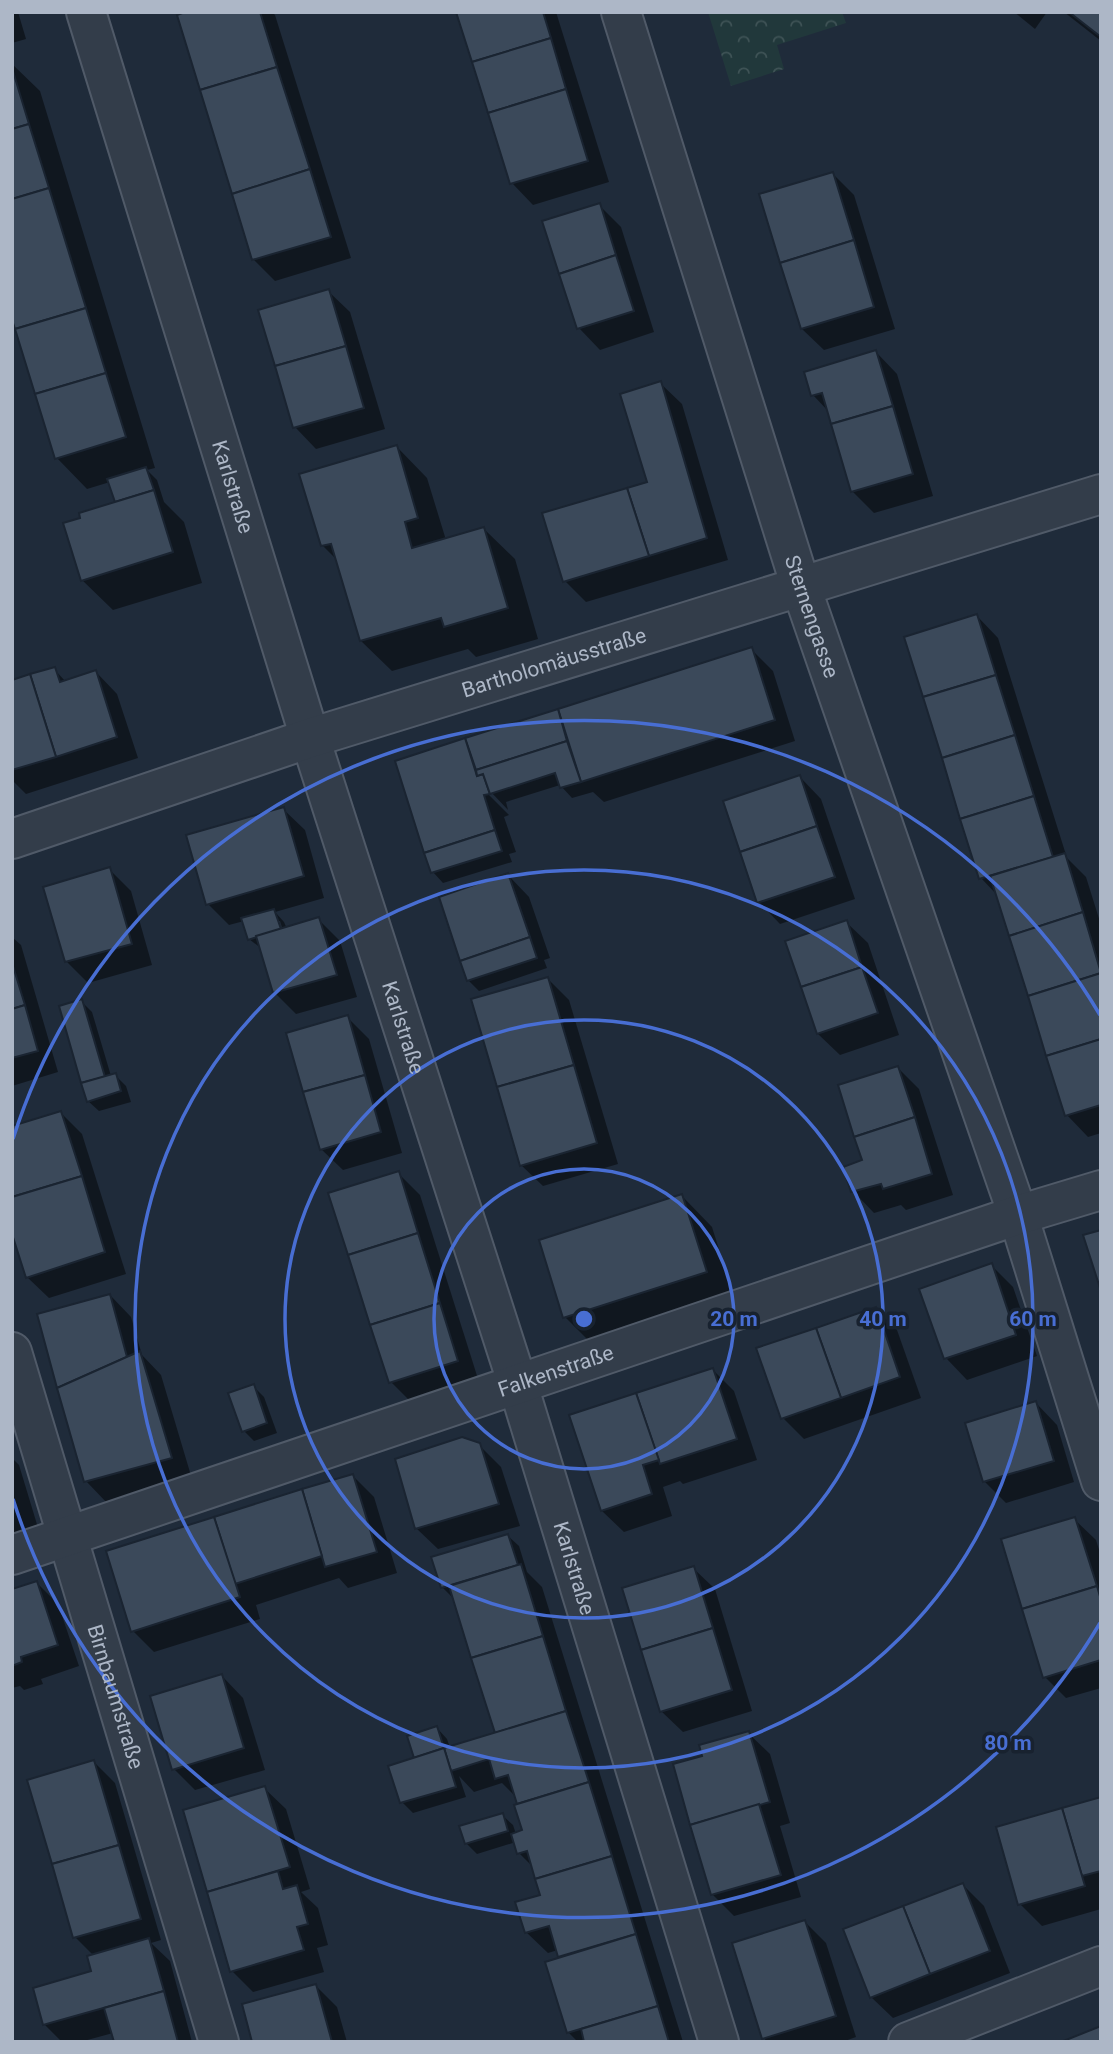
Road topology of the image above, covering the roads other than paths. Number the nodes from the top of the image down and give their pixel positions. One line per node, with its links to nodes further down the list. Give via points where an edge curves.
1 (86, 12): 5 (street, Karlstraße)
2 (621, 12): 4 (street, Sternengasse)
3 (1101, 494): 4 (street, Bartholomäusstraße)
4 (801, 587): 5 (street, Bartholomäusstraße); 8 (street, Sternengasse)
5 (310, 738): 6 (street, Bartholomäusstraße); 10 (street, Karlstraße)
6 (12, 839)
7 (1101, 1190): 8 (street, Falkenstraße)
8 (1018, 1215): 10 (street, Falkenstraße); 11 (street, Sternengasse)
9 (12, 1352): 12 (street, Birnbaumstraße)
10 (518, 1385): 12 (street, Falkenstraße); 16 (street, Karlstraße)
11 (1101, 1481)
12 (67, 1535): 13 (street, Falkenstraße); 15 (street, Birnbaumstraße)
13 (12, 1555)
14 (1101, 1966): 17 (street)
15 (219, 2042)
16 (719, 2042)
17 (908, 2042)

